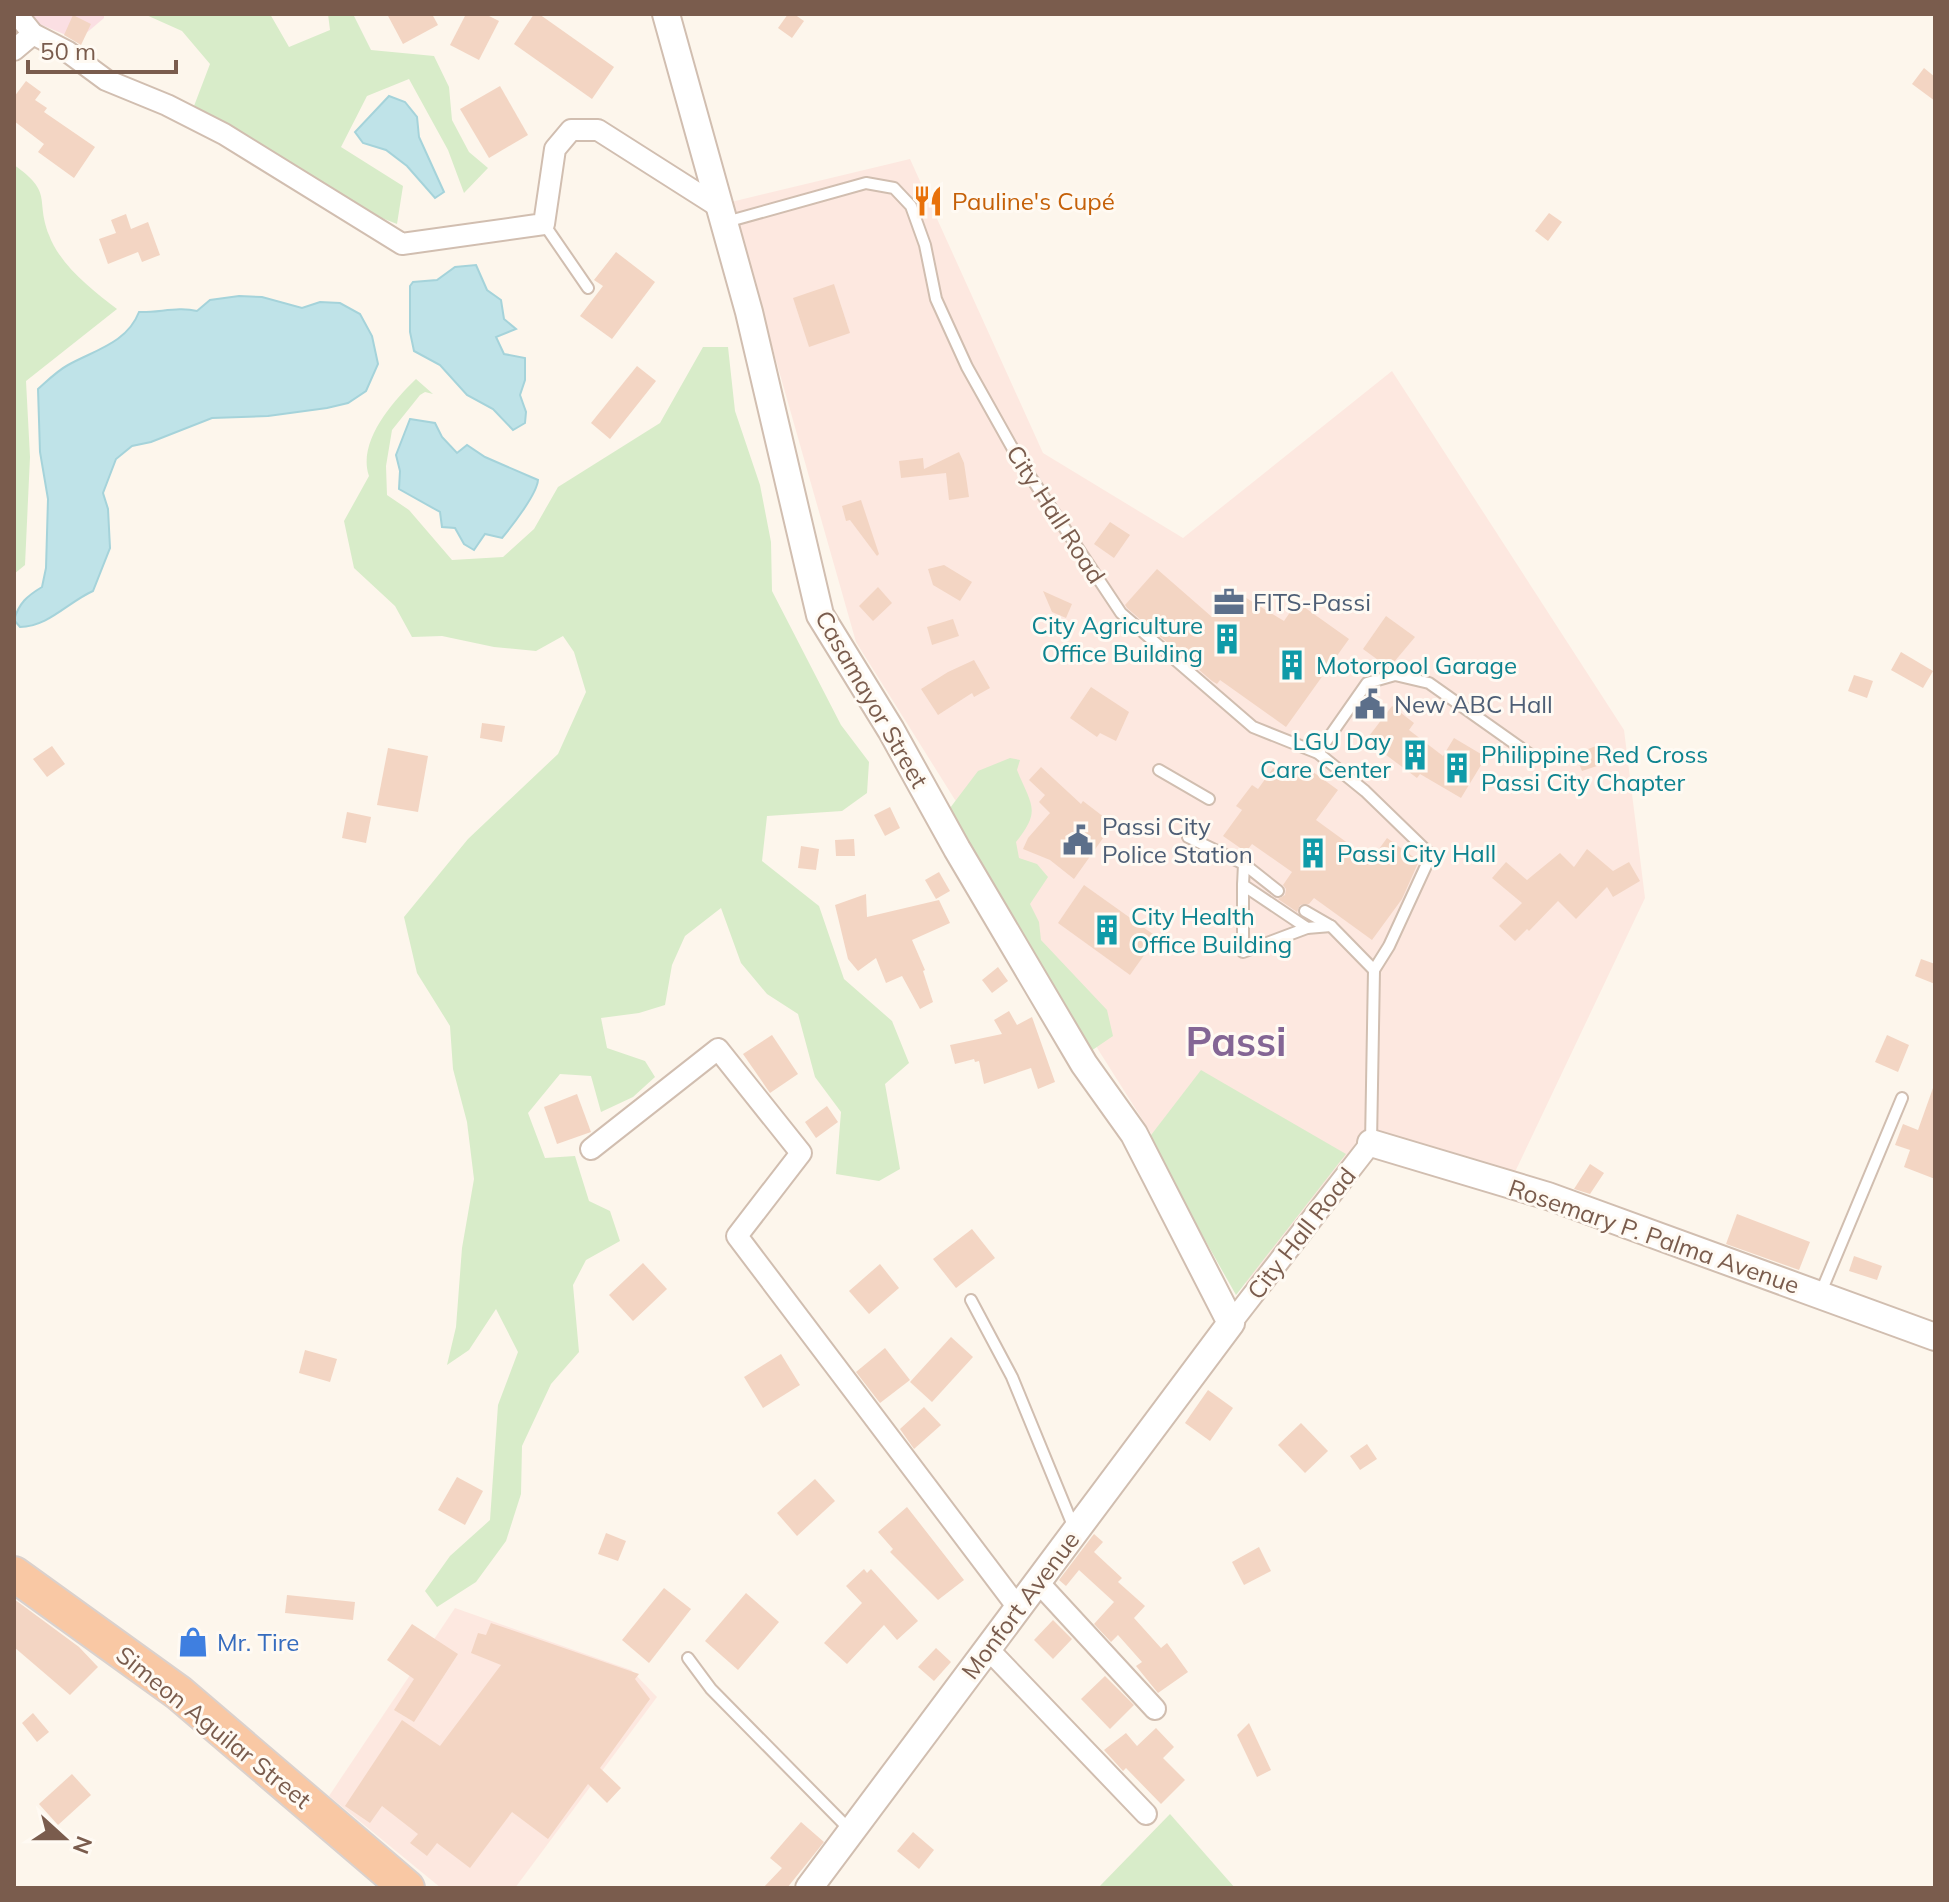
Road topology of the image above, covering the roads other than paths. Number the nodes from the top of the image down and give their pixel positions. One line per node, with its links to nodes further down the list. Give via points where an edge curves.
1 (17, 14): 3 (street)
2 (666, 14): 5 (street, Casamayor Street)
3 (33, 34): 4 (street); 6 (street, via 106,80 224,134 402,244)
4 (14, 50)
5 (721, 215): 6 (street, via 598,130 571,130 555,149); 8 (lane, City Hall Road, via 866,183 894,188 911,206 936,299 967,367 1018,458 1121,613 1253,727); 25 (street, Casamayor Street, via 820,615 1084,1064 1134,1134)
6 (544, 224): 7 (lane)
7 (588, 288)
8 (1318, 753): 9 (lane, via 1367,683 1395,675 1429,683); 19 (lane, City Hall Road, via 1431,855)
9 (1535, 758)
10 (1159, 770): 11 (lane)
11 (1209, 799)
12 (1188, 837): 13 (lane)
13 (1244, 864): 14 (lane); 15 (lane)
14 (1243, 885): 18 (lane); 18 (lane, via 1243,952)
15 (1278, 891)
16 (1305, 911): 17 (lane)
17 (1331, 926): 18 (lane); 19 (lane)
18 (1307, 928)
19 (1374, 970): 21 (lane)
20 (1902, 1098): 23 (lane)
21 (1371, 1143): 23 (street, Rosemary P. Palma Avenue, via 1548,1196); 25 (street, City Hall Road)
22 (591, 1149): 30 (street, via 718,1049 801,1153 737,1236)
23 (1820, 1295): 26 (street, Rosemary P. Palma Avenue)
24 (971, 1300): 27 (lane, via 1012,1377)
25 (1231, 1323): 27 (street, Monfort Avenue)
26 (1935, 1337)
27 (1075, 1531): 29 (street, Monfort Avenue)
28 (14, 1574): 36 (highway, Simeon Aguilar Street, via 179,1693)
29 (1038, 1582): 30 (street, Monfort Avenue); 33 (street)
30 (1019, 1609): 31 (street, Monfort Avenue)
31 (988, 1649): 34 (street); 35 (street, Monfort Avenue)
32 (688, 1658): 35 (lane, via 711,1689)
33 (1155, 1709)
34 (1146, 1814)
35 (852, 1831): 37 (street, Monfort Avenue)
36 (407, 1888)
37 (809, 1888)

